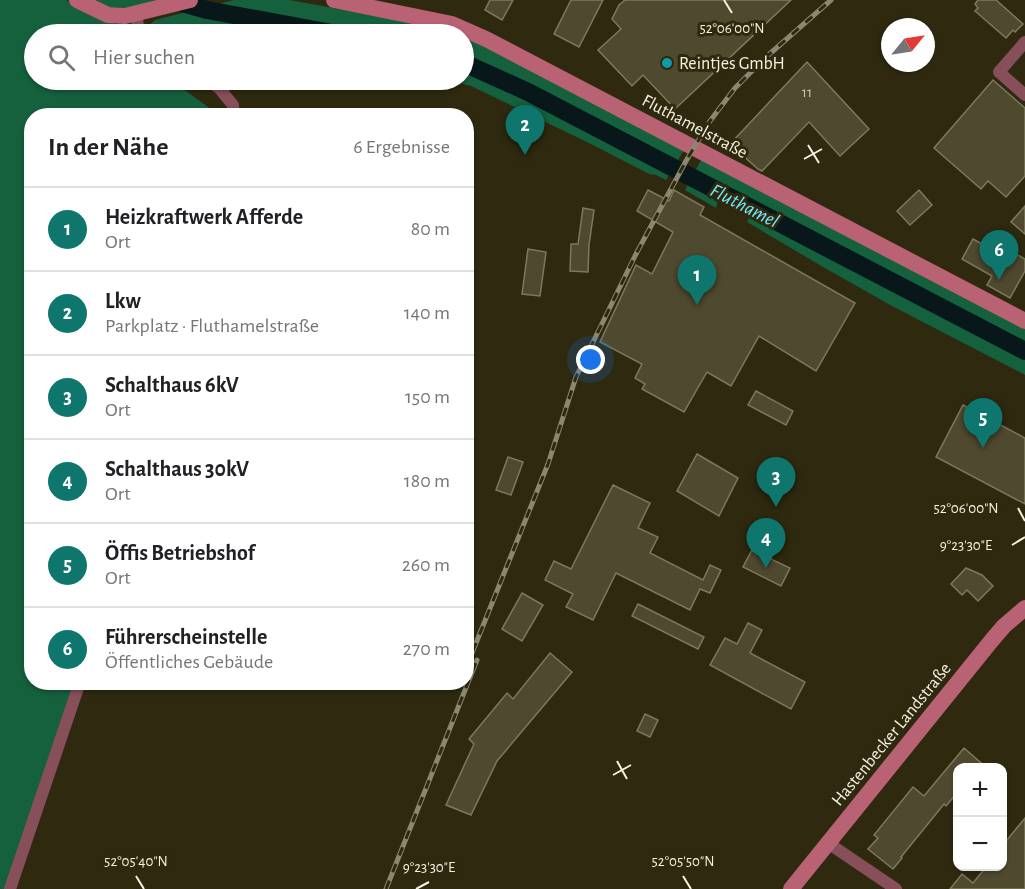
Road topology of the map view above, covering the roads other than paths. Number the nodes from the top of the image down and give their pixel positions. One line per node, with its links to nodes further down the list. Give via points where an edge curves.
1 (77, 0): 4 (main road, via 108,15)
2 (190, 0): 4 (main road)
3 (334, 0): 6 (main road, Fluthamelstraße)
4 (136, 14): 5 (street)
5 (138, 24)
6 (452, 24)
7 (474, 34): 12 (main road, Fluthamelstraße)
8 (1025, 42): 10 (street, via 999,72)
9 (221, 90): 11 (street)
10 (1025, 95)
11 (233, 108)
12 (1025, 321)
13 (1025, 608): 15 (main road, Hastenbecker Landstraße, via 992,640)
14 (77, 690): 16 (street)
15 (828, 843): 17 (main road, Hastenbecker Landstraße); 18 (street)
16 (10, 889)
17 (792, 889)
18 (896, 889)

